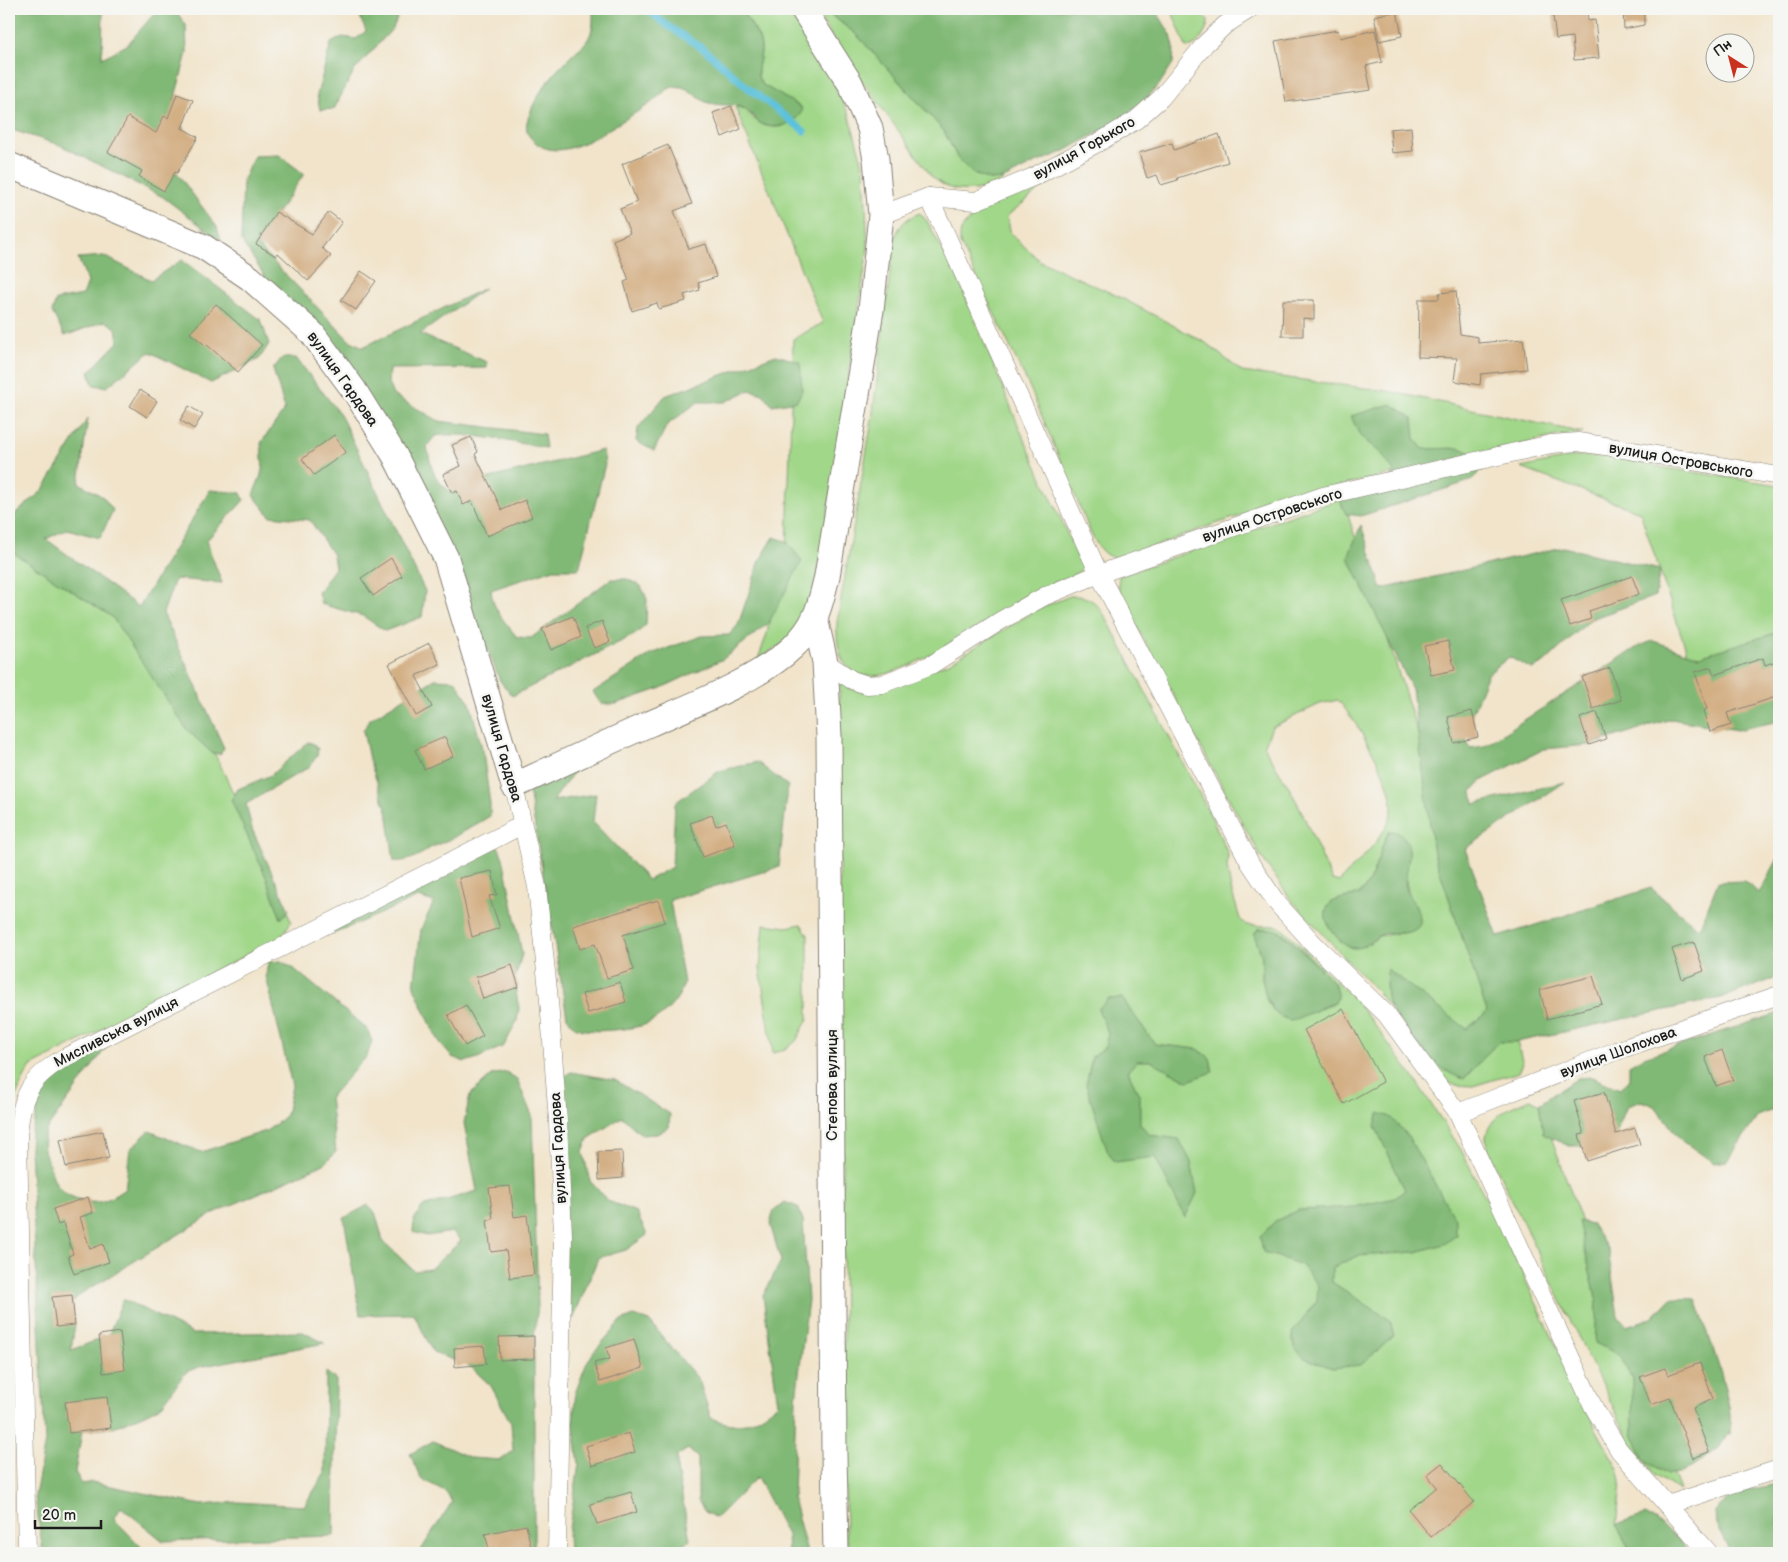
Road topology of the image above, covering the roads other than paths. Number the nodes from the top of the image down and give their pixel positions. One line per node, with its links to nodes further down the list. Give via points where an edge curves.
1 (803, 9): 5 (street, via 850,83 870,128)
2 (1250, 9): 4 (street, вулиця Горького, via 1225,25 1205,44 1160,98 1136,120 1101,141 976,201)
3 (9, 165): 10 (street, вулиця Гардова, via 204,247 250,278 312,332 354,390 395,456 446,558)
4 (929, 197): 5 (street, вулиця Горького); 7 (street)
5 (881, 215): 8 (street, via 869,320 827,576)
6 (1779, 476): 7 (street, вулиця Островського, via 1578,442 1551,444 1323,496)
7 (1099, 574): 9 (street, вулиця Островського, via 1045,596 931,665 882,684 867,685 852,680); 13 (street, via 1250,863 1276,902 1386,1014)
8 (816, 618): 9 (street, Степова вулиця); 10 (street, via 793,647 744,680)
9 (825, 662): 19 (street, Степова вулиця, via 829,736)
10 (514, 786): 11 (street, вулиця Гардова)
11 (522, 824): 14 (street, Мисливська вулиця, via 40,1073 30,1086 19,1122); 18 (street, вулиця Гардова, via 537,887 549,1000 563,1235)
12 (1779, 995): 13 (street, вулиця Шолохова, via 1616,1051)
13 (1458, 1113): 16 (street, via 1593,1406 1619,1450)
14 (16, 1427): 17 (street, Мисливська вулиця)
15 (1779, 1470): 16 (street)
16 (1667, 1505): 20 (street)
17 (27, 1553)
18 (557, 1553)
19 (836, 1553)
20 (1709, 1553)

